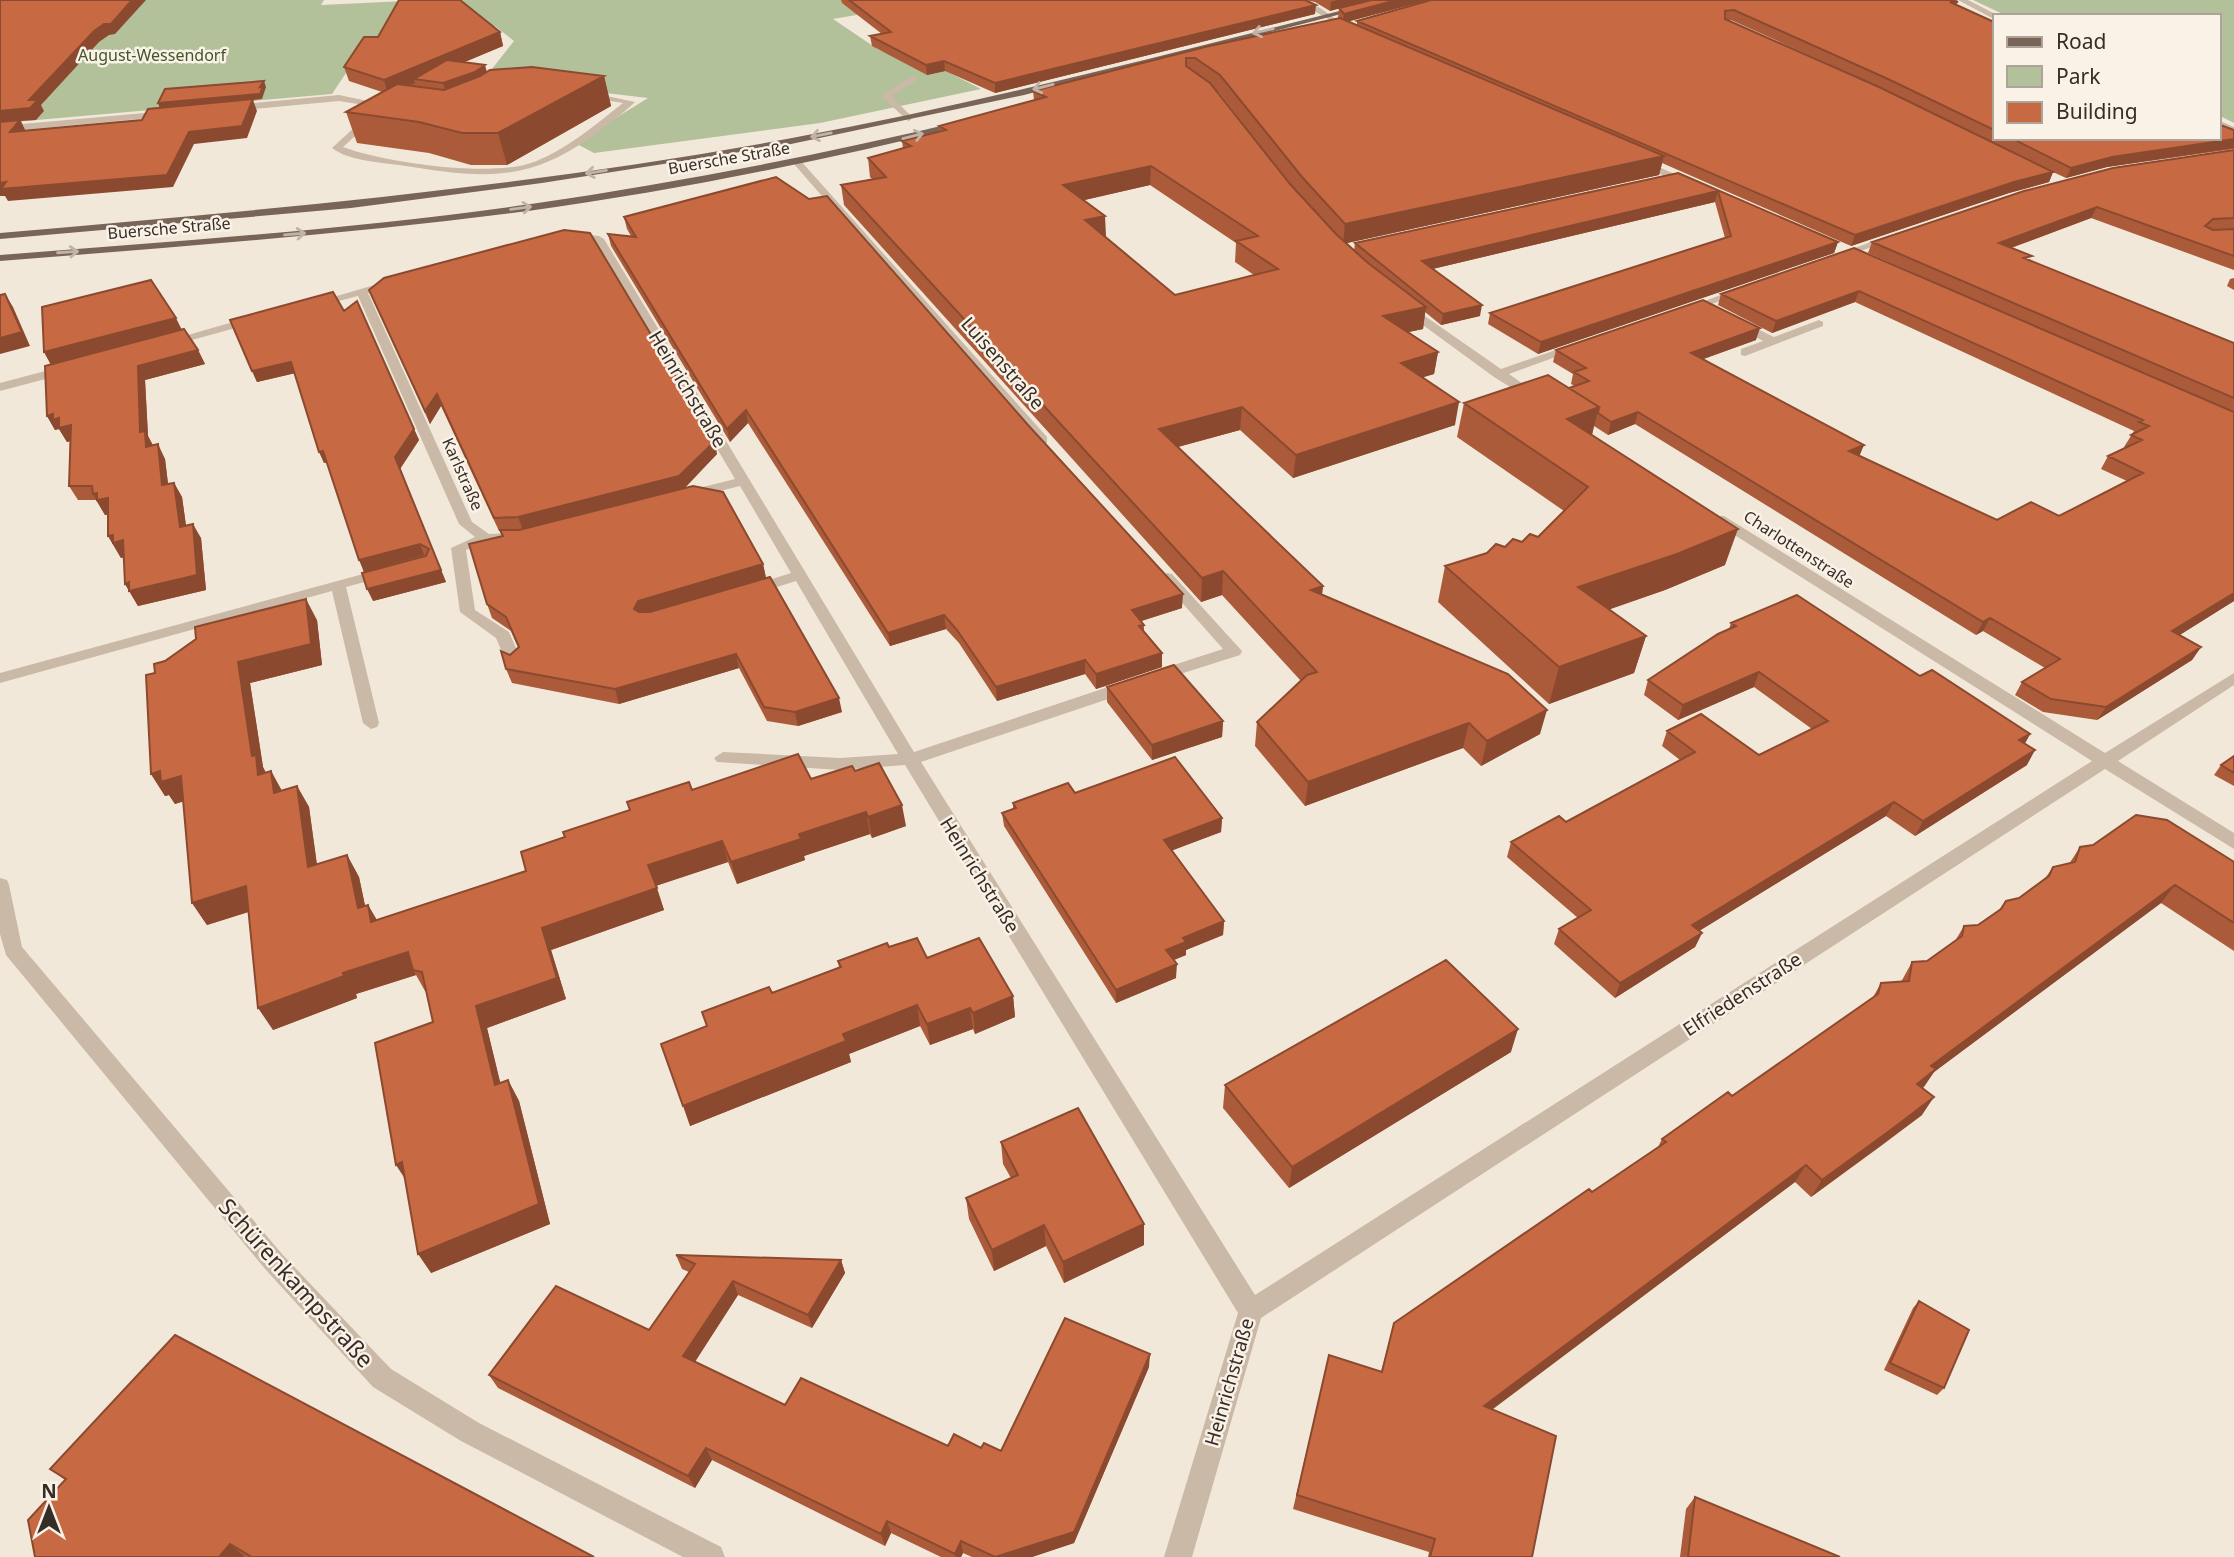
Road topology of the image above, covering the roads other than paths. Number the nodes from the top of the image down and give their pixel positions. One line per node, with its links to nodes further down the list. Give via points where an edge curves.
1 (1297, 0): 5 (street)
2 (1392, 0): 5 (main road, Buersche Straße)
3 (1962, 0): 4 (street)
4 (1993, 15)
5 (1330, 16): 7 (street); 16 (main road, Buersche Straße, one-way to 16)
6 (1352, 26): 7 (main road)
7 (1340, 29): 8 (main road); 9 (street)
8 (1327, 32)
9 (1362, 38)
10 (914, 78): 16 (street, via 885,96)
11 (582, 94): 12 (street, via 631,103 551,159 523,169 484,172 353,155 337,148 362,125)
12 (369, 103): 13 (street); 14 (street, via 339,99)
13 (397, 107)
14 (218, 109)
15 (178, 113): 18 (street)
16 (908, 118): 25 (main road, Buersche Straße, one-way to 25, via 667,161 421,197)
17 (969, 122): 20 (main road, Buersche Straße, one-way to 17)
18 (0, 129)
19 (1625, 155): 21 (street)
20 (797, 162): 29 (main road, Buersche Straße, one-way to 20, via 409,222 604,197); 49 (street, Luisenstraße)
21 (1675, 177): 22 (street); 23 (street)
22 (1649, 183)
23 (1700, 188)
24 (1911, 231): 28 (street)
25 (0, 236)
26 (564, 237): 50 (street, Heinrichstraße, via 599,239)
27 (1835, 247): 28 (street)
28 (1847, 252): 30 (street); 31 (street)
29 (0, 257)
30 (1860, 258)
31 (1821, 262)
32 (409, 278): 34 (street)
33 (1755, 286): 37 (street, via 1708,308)
34 (361, 291): 36 (street); 54 (street, Karlstraße, via 466,524)
35 (1389, 295): 46 (street)
36 (307, 306)
37 (1677, 314)
38 (267, 316): 43 (street)
39 (1726, 317): 41 (street)
40 (1819, 324): 41 (street)
41 (1772, 341): 44 (street)
42 (1587, 344): 46 (street)
43 (147, 348)
44 (1745, 352)
45 (80, 366): 47 (street)
46 (1498, 374): 48 (street)
47 (0, 387)
48 (1544, 404)
49 (1055, 454)
50 (743, 481): 51 (street); 57 (street, Heinrichstraße)
51 (678, 497)
52 (1703, 508): 66 (street, Charlottenstraße)
53 (536, 533): 54 (street)
54 (486, 538): 60 (street, via 458,548 468,612 503,635)
55 (1156, 566): 65 (street, via 1234,651)
56 (401, 568): 58 (street)
57 (800, 575): 59 (street); 65 (street, Heinrichstraße)
58 (338, 584): 61 (street); 63 (street)
59 (737, 594)
60 (514, 662)
61 (0, 678)
62 (2234, 678): 66 (street, Elfriedenstraße)
63 (371, 723)
64 (723, 758): 65 (street, via 840,764)
65 (912, 759): 69 (street, Heinrichstraße)
66 (2105, 760): 67 (street, Charlottenstraße); 69 (street, Elfriedenstraße)
67 (2234, 842)
68 (0, 885): 70 (street, Schürenkampstraße, via 13,950 274,1262 382,1378 470,1432)
69 (1251, 1311): 71 (street, Heinrichstraße)
70 (711, 1557)
71 (1178, 1557)

